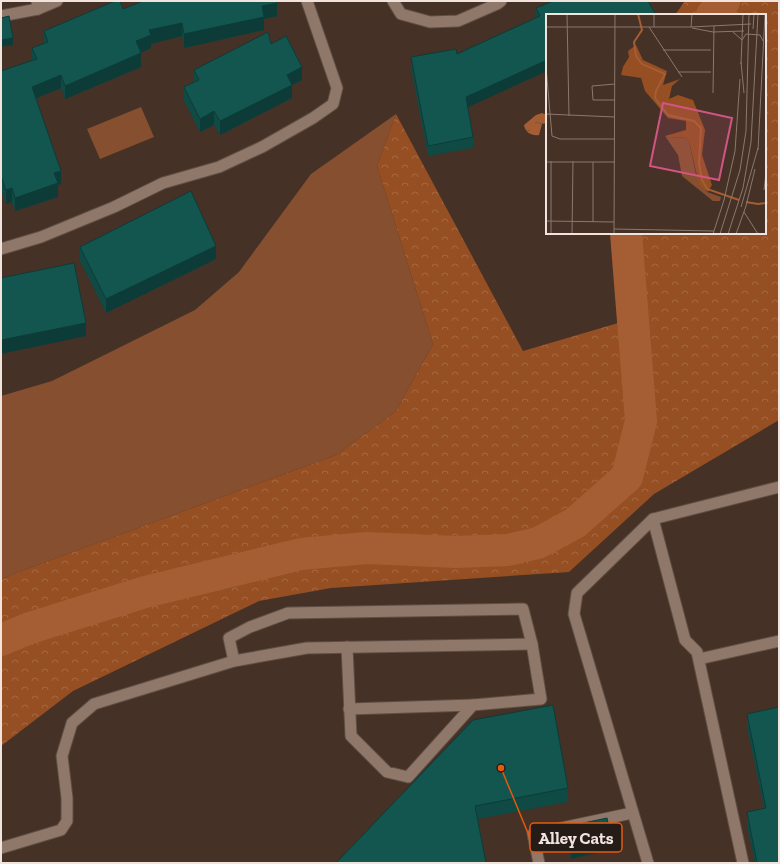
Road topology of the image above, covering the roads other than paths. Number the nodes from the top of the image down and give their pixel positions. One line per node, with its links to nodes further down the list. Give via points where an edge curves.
1 (57, 1): 5 (lane)
2 (307, 1): 7 (lane, via 337,88 333,104 262,147 220,167 163,183 107,210 41,237)
3 (393, 1): 4 (lane, via 401,14 430,22 458,21)
4 (500, 1)
5 (38, 5): 6 (lane)
6 (1, 16)
7 (1, 249)
8 (779, 487): 9 (lane)
9 (653, 519): 13 (lane, via 685,640 697,652); 17 (lane, via 577,593 574,614)
10 (779, 641): 13 (lane)
11 (532, 644): 12 (lane); 14 (lane, via 523,609 288,613 229,638); 15 (lane, via 541,699)
12 (347, 647): 14 (lane, via 308,648); 16 (lane)
13 (699, 660): 21 (lane)
14 (234, 661): 18 (lane, via 94,704 72,723 62,756 67,821 61,830)
15 (473, 705): 16 (lane); 16 (lane, via 408,777 387,772 351,736)
16 (349, 708)
17 (632, 813): 19 (lane, via 533,834); 20 (lane)
18 (1, 848)
19 (540, 863)
20 (648, 863)
21 (743, 863)

